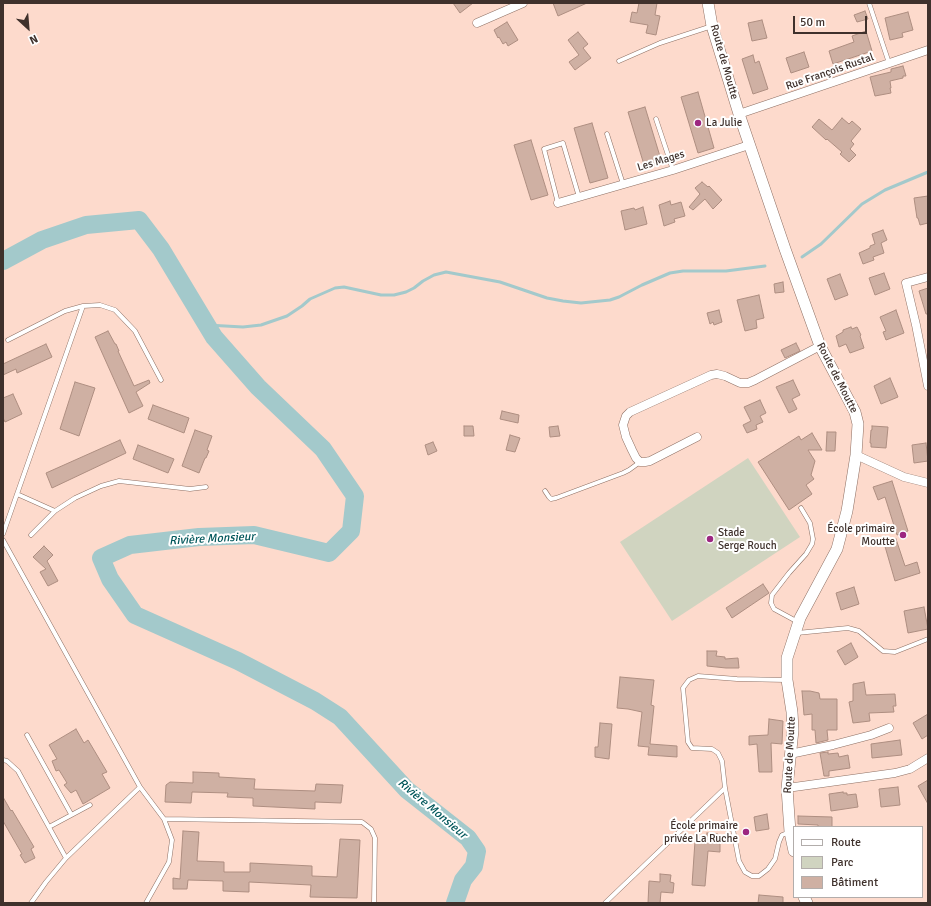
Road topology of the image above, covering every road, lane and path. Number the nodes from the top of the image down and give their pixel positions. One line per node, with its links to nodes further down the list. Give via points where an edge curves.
1 (523, 3): 4 (street)
2 (708, 3): 5 (street, Route de Moutte)
3 (869, 3): 8 (lane)
4 (477, 22)
5 (712, 26): 7 (lane, via 660,43); 9 (street, Route de Moutte)
6 (928, 50): 8 (street, Rue François Rustal)
7 (619, 61)
8 (889, 63): 9 (street, Rue François Rustal)
9 (739, 114): 12 (street, Route de Moutte)
10 (656, 119): 13 (lane)
11 (607, 134): 14 (lane)
12 (749, 145): 13 (street, Les Mages); 20 (street, Route de Moutte)
13 (673, 170): 14 (street, Les Mages)
14 (623, 184): 15 (street, Les Mages)
15 (579, 197): 16 (street, Les Mages); 16 (lane, Les Mages, via 563,143 544,149)
16 (558, 203)
17 (928, 277): 21 (street, via 906,283)
18 (83, 306): 19 (lane); 22 (lane, via 100,305 115,310 136,331); 30 (lane)
19 (8, 340)
20 (820, 346): 25 (street, Route de Moutte, via 855,412 858,424); 26 (street, via 748,383 717,374 711,375 630,412 623,425 626,437)
21 (926, 366): 23 (street)
22 (161, 380)
23 (928, 386)
24 (697, 437): 26 (street, via 650,460)
25 (856, 455): 27 (street, via 904,478); 36 (street, Route de Moutte, via 847,512 837,550)
26 (640, 462): 29 (lane, via 623,473 556,498 549,498)
27 (928, 483)
28 (206, 487): 32 (lane, via 190,489 119,481 75,498)
29 (545, 491)
30 (17, 494): 32 (lane); 33 (lane)
31 (801, 508): 36 (lane, via 810,523 812,544 772,595 771,603 774,609)
32 (55, 511): 34 (lane)
33 (3, 534)
34 (31, 535)
35 (3, 540): 45 (lane)
36 (798, 622): 37 (street, Route de Moutte)
37 (795, 634): 38 (lane, via 848,628 859,631 883,651 895,652); 39 (street, Route de Moutte, via 787,658)
38 (928, 639)
39 (787, 680): 42 (street, Route de Moutte, via 792,712); 46 (lane, via 698,676 689,680 683,688 688,742 692,748 712,749 718,753 722,761)
40 (889, 728): 42 (street, via 872,735)
41 (27, 735): 49 (lane)
42 (790, 754): 47 (street, Route de Moutte)
43 (928, 758): 47 (street, via 910,769 895,773)
44 (3, 760): 51 (lane, via 18,771)
45 (140, 787): 50 (lane); 54 (lane)
46 (725, 788): 52 (lane, via 739,861 745,872 759,876 768,870 775,859 782,835); 58 (lane)
47 (787, 788): 52 (street, Route de Moutte)
48 (90, 805): 49 (lane)
49 (71, 814): 51 (lane)
50 (164, 819): 56 (lane, via 172,840 169,862); 57 (lane, via 362,822 371,829 376,838)
51 (49, 827): 54 (lane)
52 (790, 832): 53 (street, Route de Moutte)
53 (793, 846)
54 (66, 858): 55 (lane)
55 (31, 903)
56 (146, 903)
57 (374, 903)
58 (605, 903)

